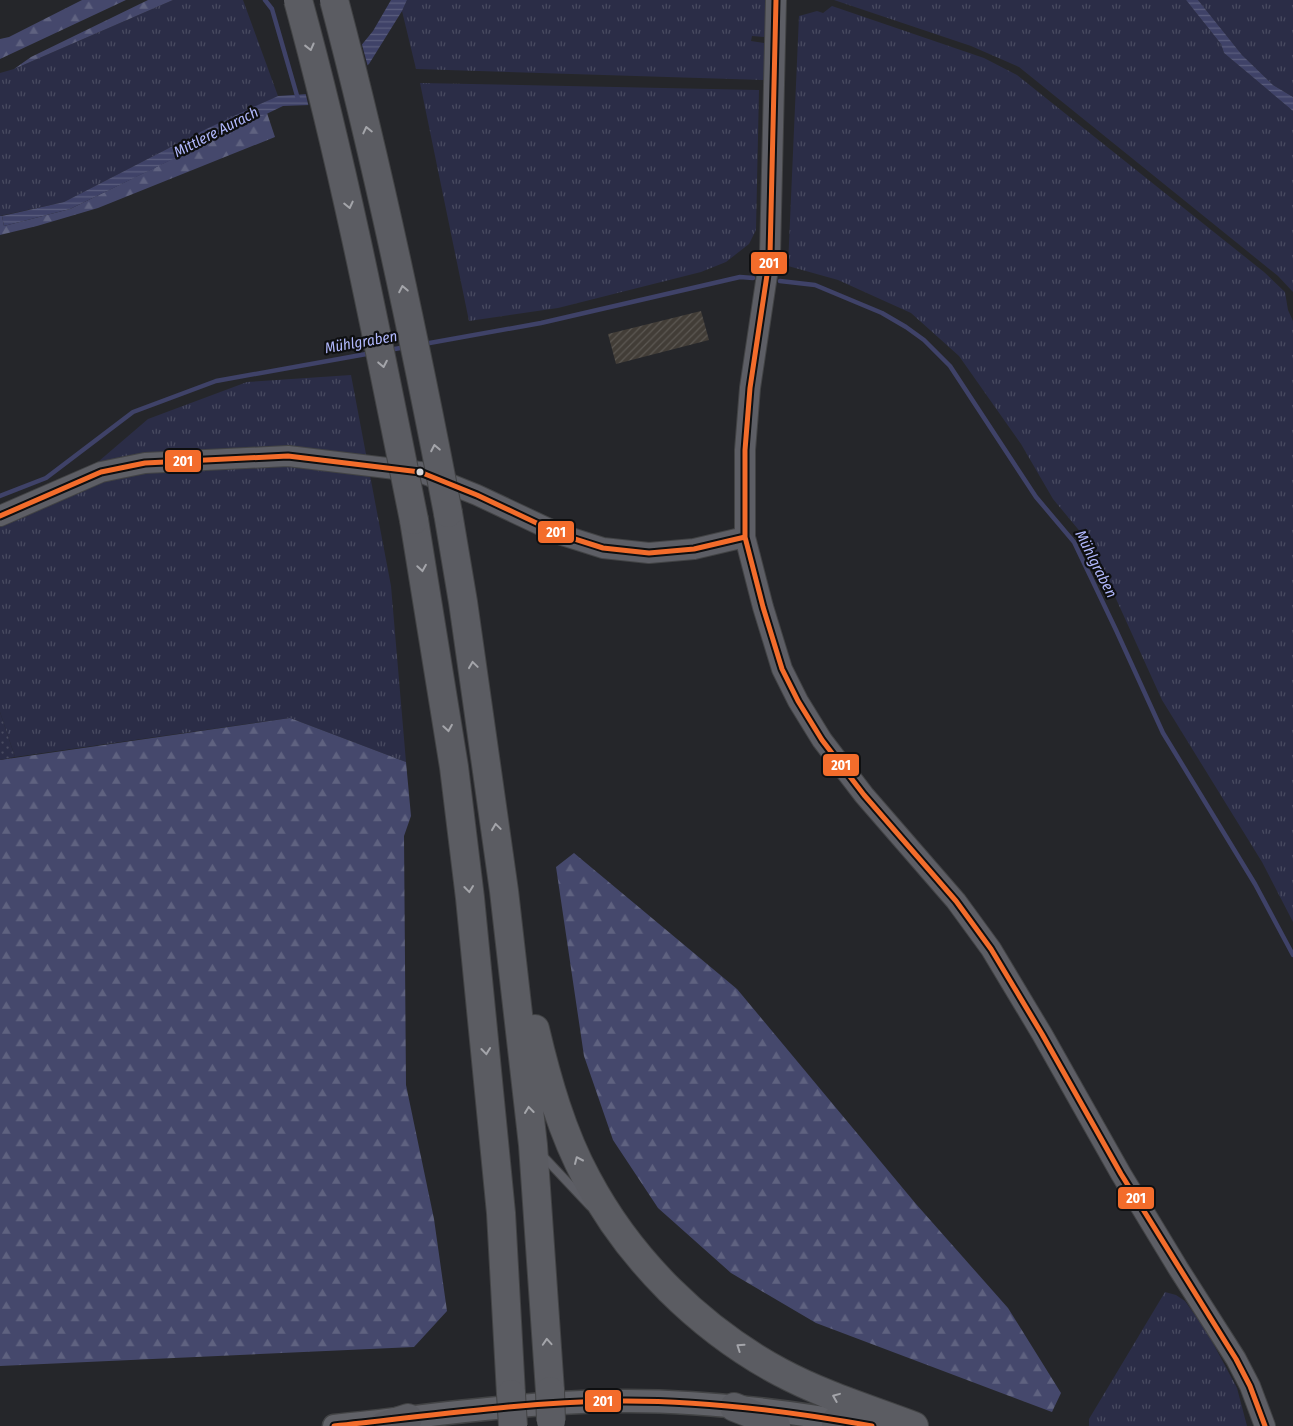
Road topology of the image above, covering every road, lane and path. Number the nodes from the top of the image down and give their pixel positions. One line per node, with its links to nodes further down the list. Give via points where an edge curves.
1 (298, 0): 15 (highway, one-way to 15, bridge, via 366,280 414,520 452,758 470,898 501,1213)
2 (334, 0): 6 (highway, one-way to 2, bridge, via 448,513 398,261)
3 (776, 0): 5 (street, via 770,255 750,388 745,450)
4 (0, 516): 5 (street, via 101,472 145,463 288,456 420,472 562,535 604,548 649,553)
5 (745, 537): 13 (street, via 780,660 798,701 822,740 864,795 956,901 991,948 1121,1174 1236,1359)
6 (504, 891): 7 (highway, one-way to 6); 8 (highway, one-way to 6, via 586,1179 564,1127 542,1060)
7 (533, 1145): 8 (lane, via 583,1200); 11 (highway, one-way to 7, bridge)
8 (619, 1230): 18 (highway, one-way to 8, via 833,1396 781,1372 738,1347 694,1312 651,1270)
9 (734, 1407): 10 (main road, via 578,1402); 12 (main road); 16 (highway)
10 (396, 1422): 14 (main road)
11 (552, 1423)
12 (837, 1423): 17 (main road)
13 (1264, 1425)
14 (334, 1426)
15 (513, 1426)
16 (776, 1426)
17 (872, 1426)
18 (914, 1426)

